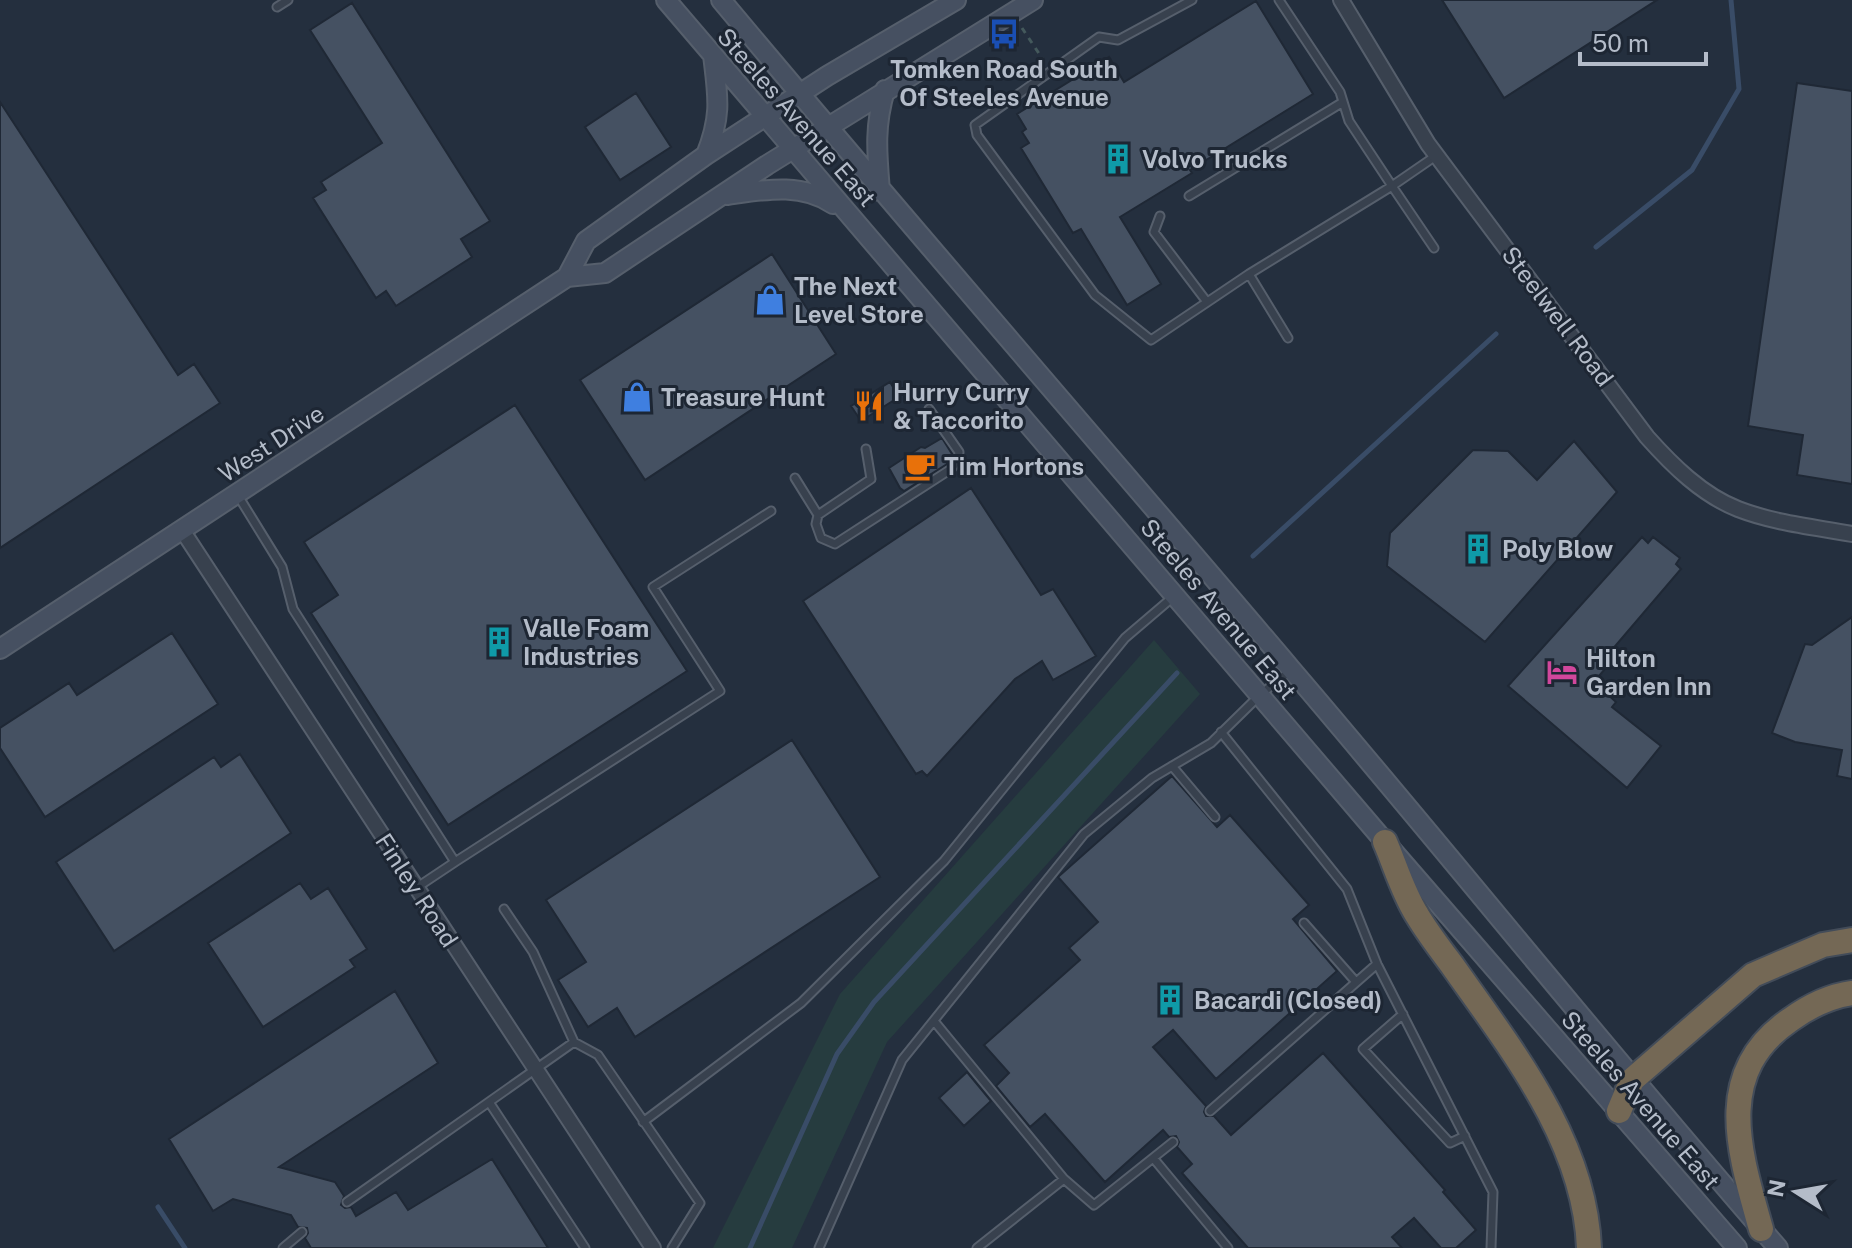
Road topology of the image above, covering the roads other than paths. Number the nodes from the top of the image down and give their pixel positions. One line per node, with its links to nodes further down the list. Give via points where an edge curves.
1 (288, 0): 9 (lane)
2 (666, 0): 10 (main road, Steeles Avenue East)
3 (721, 0): 12 (main road, Steeles Avenue East)
4 (956, 0): 12 (main road, West Drive)
5 (1033, 0): 11 (main road, West Drive)
6 (1192, 0): 28 (lane, via 1118,40 1099,37 975,125 977,135 1095,295 1151,340)
7 (1279, 0): 13 (lane)
8 (1341, 0): 18 (street, Steelwell Road)
9 (277, 7)
10 (713, 55): 14 (main road, Steeles Avenue East); 17 (main road, via 719,107)
11 (885, 90): 15 (main road, West Drive); 20 (main road, via 876,138)
12 (800, 94): 14 (main road, West Drive); 15 (main road, Steeles Avenue East)
13 (1343, 102): 19 (lane, via 1349,121); 22 (lane)
14 (765, 115): 16 (main road, Steeles Avenue East); 17 (main road, West Drive)
15 (828, 129): 16 (main road, West Drive); 20 (main road, Steeles Avenue East)
16 (793, 148): 21 (main road, West Drive); 24 (main road, Steeles Avenue East)
17 (706, 155): 27 (main road, West Drive, via 586,241)
18 (1437, 155): 19 (lane); 37 (street, Steelwell Road, via 1673,465 1735,508)
19 (1392, 186): 25 (lane); 26 (lane)
20 (880, 191): 40 (main road, Steeles Avenue East)
21 (724, 195): 24 (main road, via 785,189 818,194); 27 (main road, West Drive, via 605,273)
22 (1189, 196)
23 (1160, 216): 28 (lane, via 1154,232)
24 (852, 217): 38 (main road, Steeles Avenue East)
25 (1434, 248)
26 (1249, 274): 28 (lane); 29 (lane)
27 (567, 277): 33 (main road, West Drive)
28 (1207, 302)
29 (1288, 338)
30 (929, 409): 35 (lane, via 959,452 951,469 835,544 821,538)
31 (866, 449): 35 (lane, via 871,479)
32 (795, 478): 35 (lane)
33 (237, 494): 36 (main road, West Drive); 46 (lane, via 282,567 293,609)
34 (771, 511): 46 (lane, via 653,587 720,691)
35 (818, 515)
36 (182, 530): 39 (main road, West Drive); 47 (street, Finley Road)
37 (1852, 534)
38 (1176, 594): 41 (main road, Steeles Avenue East); 62 (lane, via 1125,638 944,861 900,905 801,1003)
39 (0, 649)
40 (1291, 669): 41 (lane); 58 (main road, Steeles Avenue East)
41 (1261, 694): 42 (lane); 45 (main road, Steeles Avenue East)
42 (1221, 732): 43 (lane); 51 (lane, via 1347,889)
43 (1172, 766): 44 (lane); 55 (lane, via 1084,834)
44 (1215, 817)
45 (1385, 842): 61 (main road, Steeles Avenue East); 78 (highway, via 1416,914 1528,1073 1548,1112 1578,1185)
46 (455, 862): 47 (lane)
47 (416, 888): 57 (street, Finley Road)
48 (504, 909): 56 (lane, via 533,952)
49 (1304, 923): 52 (lane)
50 (1852, 940): 58 (highway, via 1823,945 1753,975)
51 (1377, 964): 52 (lane); 54 (lane)
52 (1356, 982): 60 (lane)
53 (1852, 993): 68 (highway, via 1824,1001 1782,1025 1745,1073 1739,1133)
54 (1403, 1014): 63 (lane); 63 (lane, via 1363,1049 1450,1143)
55 (934, 1021): 66 (lane); 74 (lane, via 902,1060)
56 (574, 1042): 57 (lane); 62 (lane, via 598,1055)
57 (535, 1070): 59 (lane); 72 (street, Finley Road)
58 (1632, 1080): 61 (highway); 68 (main road, Steeles Avenue East)
59 (489, 1102): 67 (lane); 71 (lane)
60 (1210, 1111)
61 (1619, 1111): 79 (main road, Steeles Avenue East)
62 (643, 1122): 73 (lane, via 700,1203)
63 (1465, 1136): 77 (lane, via 1493,1192)
64 (1173, 1142): 65 (lane)
65 (1154, 1159): 66 (lane, via 1094,1205); 76 (lane)
66 (1064, 1179): 75 (lane)
67 (347, 1202)
68 (1761, 1229): 80 (main road, Steeles Avenue East)
69 (302, 1232): 70 (lane)
70 (283, 1248)
71 (585, 1248)
72 (653, 1248)
73 (672, 1248)
74 (819, 1248)
75 (977, 1248)
76 (1228, 1248)
77 (1491, 1248)
78 (1589, 1248)
79 (1737, 1248)
80 (1778, 1248)

